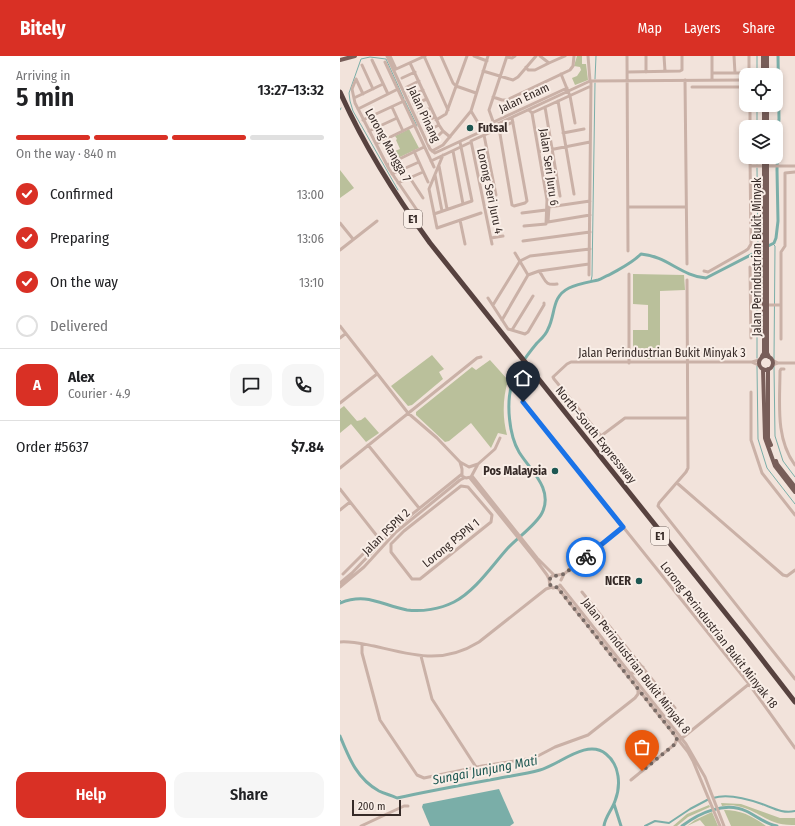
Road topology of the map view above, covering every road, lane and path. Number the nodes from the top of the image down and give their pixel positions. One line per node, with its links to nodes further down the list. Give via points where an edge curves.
1 (355, 56): 25 (main road)
2 (387, 56): 35 (street, Jalan Pinang)
3 (390, 56): 35 (street)
4 (424, 56): 29 (street); 73 (street)
5 (441, 56): 54 (street)
6 (467, 56): 54 (street)
7 (474, 56): 27 (street)
8 (488, 56): 27 (street)
9 (507, 56): 10 (street); 44 (street)
10 (515, 56)
11 (536, 56): 32 (street)
12 (540, 56): 30 (street)
13 (565, 56): 30 (street)
14 (574, 56): 43 (street, via 573,67)
15 (588, 56): 52 (street)
16 (627, 56): 39 (street)
17 (646, 56): 40 (street)
18 (664, 56): 37 (street)
19 (682, 56): 37 (street, via 682,71)
20 (712, 56): 41 (street)
21 (734, 56): 42 (street)
22 (749, 56): 42 (street, via 748,72)
23 (764, 56): 33 (main road)
24 (767, 56): 34 (main road)
25 (340, 60)
26 (372, 60): 53 (street)
27 (487, 61): 36 (street)
28 (385, 62): 61 (street, Jalan Pinang)
29 (410, 63): 35 (street); 38 (street)
30 (549, 63): 32 (street, via 533,70)
31 (362, 65): 60 (street)
32 (526, 67): 44 (street, via 513,80)
33 (763, 68)
34 (767, 68)
35 (395, 70): 75 (street, Jalan Pinang)
36 (483, 71): 44 (street); 65 (street)
37 (665, 71): 40 (street)
38 (415, 72): 45 (street); 51 (street)
39 (628, 72): 40 (street); 46 (street)
40 (646, 72)
41 (712, 73): 42 (street); 48 (street)
42 (735, 73)
43 (561, 74): 63 (street); 70 (street, via 507,100)
44 (500, 77): 70 (street)
45 (402, 78)
46 (628, 80): 47 (street); 52 (street); 143 (street)
47 (686, 80): 48 (street); 144 (street)
48 (712, 80): 49 (street)
49 (724, 80): 50 (street); 58 (street)
50 (739, 80)
51 (419, 81): 56 (street); 62 (street)
52 (591, 81): 55 (street); 63 (street, Jalan Pinang)
53 (383, 84): 60 (street); 67 (street)
54 (456, 86): 65 (street); 76 (street)
55 (591, 86): 69 (street); 110 (street)
56 (406, 87)
57 (692, 87): 58 (street)
58 (724, 87): 59 (street)
59 (739, 87)
60 (373, 89): 66 (street)
61 (398, 90): 67 (street); 75 (street, Jalan Pinang)
62 (423, 90): 68 (street); 74 (street)
63 (568, 90): 69 (street, Jalan Enam); 84 (street, Jalan Pinang); 94 (street, Jalan Enam)
64 (340, 92): 195 (highway, North–South Expressway / E1, via 368,148 402,203)
65 (476, 93): 85 (street)
66 (363, 94): 72 (street); 72 (street, Lorong Mangga 7, via 356,79 352,89)
67 (388, 94): 82 (street)
68 (410, 96)
69 (570, 96): 77 (street); 93 (street, Jalan Enam)
70 (493, 97): 94 (street, via 489,110)
71 (340, 98): 195 (highway, North–South Expressway / E1, via 369,154 403,210)
72 (354, 98): 82 (street, Lorong Mangga 7)
73 (443, 98): 76 (street); 83 (street)
74 (427, 99): 78 (street); 81 (street)
75 (405, 100): 79 (street); 95 (street, Jalan Pinang); 118 (street, Jalan Pinang)
76 (452, 100): 83 (street)
77 (558, 101): 80 (street); 103 (street)
78 (414, 104)
79 (392, 106): 88 (street); 90 (street)
80 (544, 107): 87 (street); 115 (street)
81 (431, 108): 86 (street); 89 (street)
82 (358, 109): 90 (street, Lorong Mangga 7)
83 (448, 110): 89 (street, via 444,116)
84 (529, 110): 87 (street); 91 (street, Jalan Pinang)
85 (471, 111): 94 (street, Jalan Enam, via 481,127); 105 (street)
86 (419, 113)
87 (532, 113): 119 (street, Jalan Seri Juru 6)
88 (397, 118): 99 (street); 100 (street)
89 (436, 118): 92 (street); 96 (street)
90 (363, 120): 99 (street, Lorong Mangga 7)
91 (513, 120): 94 (street, Jalan Pinang); 97 (street); 97 (street, via 527,201 514,206)
92 (422, 122)
93 (575, 123)
94 (494, 124): 108 (street, Jalan Pinang)
95 (415, 125): 100 (street); 112 (street, Jalan Pinang)
96 (439, 125): 101 (street); 102 (street)
97 (499, 128): 104 (street)
98 (584, 129): 103 (street)
99 (369, 131): 111 (street, Lorong Mangga 7)
100 (403, 131): 106 (street)
101 (427, 131)
102 (443, 131): 105 (street); 107 (street)
103 (563, 133): 114 (street)
104 (484, 135): 109 (street); 138 (street)
105 (450, 137): 118 (street, via 444,146)
106 (387, 138): 111 (street); 120 (street)
107 (431, 140)
108 (460, 142): 113 (street); 118 (street, Jalan Pinang, via 436,153)
109 (470, 142): 113 (street); 160 (street, Lorong Seri Juru 4)
110 (590, 142): 114 (street); 141 (street)
111 (376, 144): 124 (street, Lorong Mangga 7)
112 (424, 146): 116 (street); 122 (street, Jalan Pinang)
113 (461, 147): 117 (street); 142 (street, via 472,201)
114 (566, 147): 115 (street); 137 (street)
115 (552, 150): 119 (street); 139 (street)
116 (414, 151): 120 (street); 123 (street)
117 (453, 151): 121 (street); 142 (street)
118 (432, 152)
119 (539, 152): 146 (street, Jalan Seri Juru 6)
120 (398, 159): 124 (street)
121 (440, 159): 122 (street); 125 (street)
122 (431, 161): 129 (street, Jalan Pinang)
123 (419, 162): 130 (street); 132 (street)
124 (386, 164): 132 (street, Lorong Mangga 7)
125 (439, 166): 133 (street); 145 (street)
126 (750, 166): 127 (street); 174 (street, Jalan Perindustrian Bukit Minyak, via 751,244 745,252 708,272)
127 (764, 166): 128 (street); 185 (main road, Jalan Perindustrian Bukit Minyak)
128 (795, 166)
129 (434, 167)
130 (423, 172): 134 (street); 135 (street)
131 (795, 172): 186 (street, via 786,173 785,247 781,252)
132 (392, 174): 136 (street, Lorong Mangga 7)
133 (435, 174): 147 (street); 150 (street, via 429,191)
134 (410, 178): 136 (street); 140 (street)
135 (428, 182)
136 (398, 183): 152 (street, Lorong Mangga 7)
137 (574, 194)
138 (496, 195)
139 (560, 196)
140 (423, 198)
141 (590, 201): 146 (street); 151 (street)
142 (463, 204): 145 (street)
143 (628, 207): 144 (street); 167 (street)
144 (686, 207): 171 (street)
145 (447, 209): 147 (street)
146 (548, 209): 149 (street); 156 (street, Jalan Seri Juru 6)
147 (442, 211): 150 (street)
148 (481, 213): 153 (street)
149 (522, 213)
150 (434, 214): 153 (street, via 437,228)
151 (590, 215): 156 (street); 158 (street)
152 (421, 216)
153 (460, 220): 163 (street)
154 (377, 221): 161 (street)
155 (340, 223): 161 (street)
156 (547, 223): 157 (street)
157 (524, 226)
158 (590, 232): 162 (street); 165 (street)
159 (503, 236): 160 (street)
160 (491, 238): 164 (street, Lorong Seri Juru 4)
161 (353, 239): 166 (street)
162 (523, 241)
163 (465, 244)
164 (492, 244)
165 (590, 249): 169 (street, via 530,256); 170 (street)
166 (340, 250)
167 (628, 251)
168 (516, 253): 169 (street)
169 (520, 261): 176 (street); 183 (street)
170 (590, 264): 173 (street); 177 (street)
171 (687, 264)
172 (750, 267): 184 (street, Jalan Perindustrian Bukit Minyak)
173 (539, 271): 176 (street); 179 (street, via 547,284)
174 (704, 271)
175 (630, 274): 199 (street)
176 (528, 275): 187 (street)
177 (589, 275)
178 (687, 280): 197 (street)
179 (557, 284)
180 (533, 296): 189 (street)
181 (488, 298): 183 (street)
182 (544, 303): 189 (street, via 527,333)
183 (493, 305): 187 (street)
184 (750, 305): 185 (street); 192 (street, Jalan Perindustrian Bukit Minyak)
185 (766, 305): 186 (street); 196 (main road, Jalan Perindustrian Bukit Minyak, via 764,353); 198 (main road, Jalan Perindustrian Bukit Minyak, via 767,353)
186 (781, 305): 193 (street)
187 (502, 320): 189 (street, via 508,329)
188 (340, 326): 190 (street)
189 (512, 330)
190 (345, 334): 191 (street); 204 (street)
191 (340, 338)
192 (751, 338)
193 (781, 339)
194 (482, 357): 208 (street, via 477,358)
195 (520, 359): 201 (highway, North–South Expressway / E1)
196 (759, 361): 197 (street, Jalan Perindustrian Bukit Minyak 3); 198 (main road); 202 (main road)
197 (687, 362): 199 (street, Jalan Perindustrian Bukit Minyak 3); 209 (street)
198 (774, 362): 200 (street); 202 (main road)
199 (629, 363): 209 (street, Jalan Perindustrian Bukit Minyak 3, via 570,362 553,377 601,436 625,418)
200 (795, 363)
201 (525, 364): 272 (highway, North–South Expressway / E1); 273 (highway, North–South Expressway / E1)
202 (765, 369): 223 (main road, via 768,438 777,464); 225 (main road, via 766,438 775,466)
203 (784, 369): 214 (street, via 780,370 781,430 786,451)
204 (377, 374): 207 (street); 208 (street)
205 (751, 392): 231 (street, via 751,440 762,473)
206 (523, 402): 234 (street, Lorong Perindustrian Bukit Minyak 18)
207 (340, 403)
208 (408, 413): 211 (street); 212 (street)
209 (687, 418): 222 (street, via 688,469)
210 (500, 438): 213 (street, via 495,450)
211 (368, 445): 216 (street); 230 (street)
212 (460, 462): 215 (street); 217 (street)
213 (478, 464): 215 (street); 218 (street)
214 (795, 465)
215 (468, 467): 217 (street); 218 (street)
216 (340, 468)
217 (462, 469): 219 (street)
218 (473, 470): 220 (street)
219 (462, 474): 221 (street); 230 (street, Jalan PSPN 2)
220 (471, 477): 221 (street); 226 (street); 235 (street)
221 (464, 478): 230 (street, Jalan PSPN 2)
222 (677, 483): 239 (street, via 783,575 786,576); 264 (street, via 658,503 659,508)
223 (795, 486)
224 (340, 489): 228 (street)
225 (795, 492)
226 (485, 497): 227 (street); 235 (street)
227 (480, 501): 232 (street, Lorong PSPN 1, via 468,487 461,486); 232 (street, Lorong PSPN 1, via 492,515 491,523 418,580 411,578 391,551 391,545)
228 (350, 502): 229 (street); 237 (street, via 378,536)
229 (340, 510)
230 (420, 510): 232 (street); 238 (street, Jalan PSPN 2, via 395,528); 247 (street, Jalan PSPN 2, via 364,567)
231 (793, 510): 233 (street)
232 (424, 515)
233 (795, 515)
234 (623, 527): 241 (street); 263 (street, Lorong Perindustrian Bukit Minyak 18)
235 (515, 531): 236 (street)
236 (521, 539): 242 (street); 244 (street, via 548,575)
237 (359, 559): 238 (street); 240 (street)
238 (362, 562): 245 (street, Jalan PSPN 2)
239 (795, 570)
240 (343, 574)
241 (564, 574): 242 (street); 243 (street)
242 (555, 576): 243 (street); 244 (street)
243 (561, 580): 246 (street)
244 (549, 581): 248 (street); 249 (street)
245 (340, 583)
246 (559, 586): 248 (street); 261 (street, Jalan Perindustrian Bukit Minyak 8); 267 (street, Jalan Perindustrian Bukit Minyak 8)
247 (340, 587)
248 (552, 587): 249 (street)
249 (546, 589): 258 (street, via 470,648 439,656)
250 (582, 592): 260 (street)
251 (340, 642): 252 (street)
252 (356, 643): 253 (street); 255 (street)
253 (362, 644): 254 (street); 255 (street)
254 (370, 645): 255 (street); 256 (street)
255 (362, 651): 284 (street, via 380,720 417,775 427,778)
256 (415, 655): 257 (street); 259 (street)
257 (421, 656): 258 (street); 259 (street)
258 (427, 656): 259 (street)
259 (422, 664): 281 (street, via 432,698)
260 (643, 668): 262 (street); 274 (street)
261 (630, 673): 262 (street); 265 (street, Jalan Perindustrian Bukit Minyak 8)
262 (636, 673): 265 (street)
263 (745, 679): 266 (street, Lorong Perindustrian Bukit Minyak 18); 268 (street)
264 (795, 679)
265 (636, 680): 275 (street, Jalan Perindustrian Bukit Minyak 8)
266 (749, 684): 268 (street); 269 (street, Lorong Perindustrian Bukit Minyak 18)
267 (638, 689): 270 (street); 271 (street, Jalan Perindustrian Bukit Minyak 8)
268 (743, 689): 269 (street); 276 (street)
269 (753, 690): 280 (street, Lorong Perindustrian Bukit Minyak 18)
270 (635, 698): 271 (street); 282 (street, via 588,735 534,758)
271 (646, 698): 277 (street, Jalan Perindustrian Bukit Minyak 8)
272 (795, 702)
273 (795, 707)
274 (676, 708)
275 (676, 732): 276 (street); 277 (street, Jalan Perindustrian Bukit Minyak 8)
276 (689, 733): 277 (street); 279 (street)
277 (680, 739): 278 (street); 279 (street, Jalan Perindustrian Bukit Minyak 8)
278 (675, 744): 279 (street); 285 (street)
279 (684, 744): 288 (street, Jalan Perindustrian Bukit Minyak 8); 289 (street, Jalan Perindustrian Bukit Minyak 8, via 704,777)
280 (795, 748)
281 (473, 761): 282 (street); 283 (street); 284 (street)
282 (482, 766): 283 (street)
283 (476, 767): 284 (street)
284 (470, 768)
285 (631, 780)
286 (408, 806): 287 (street)
287 (361, 826)
288 (720, 826)
289 (724, 826)

